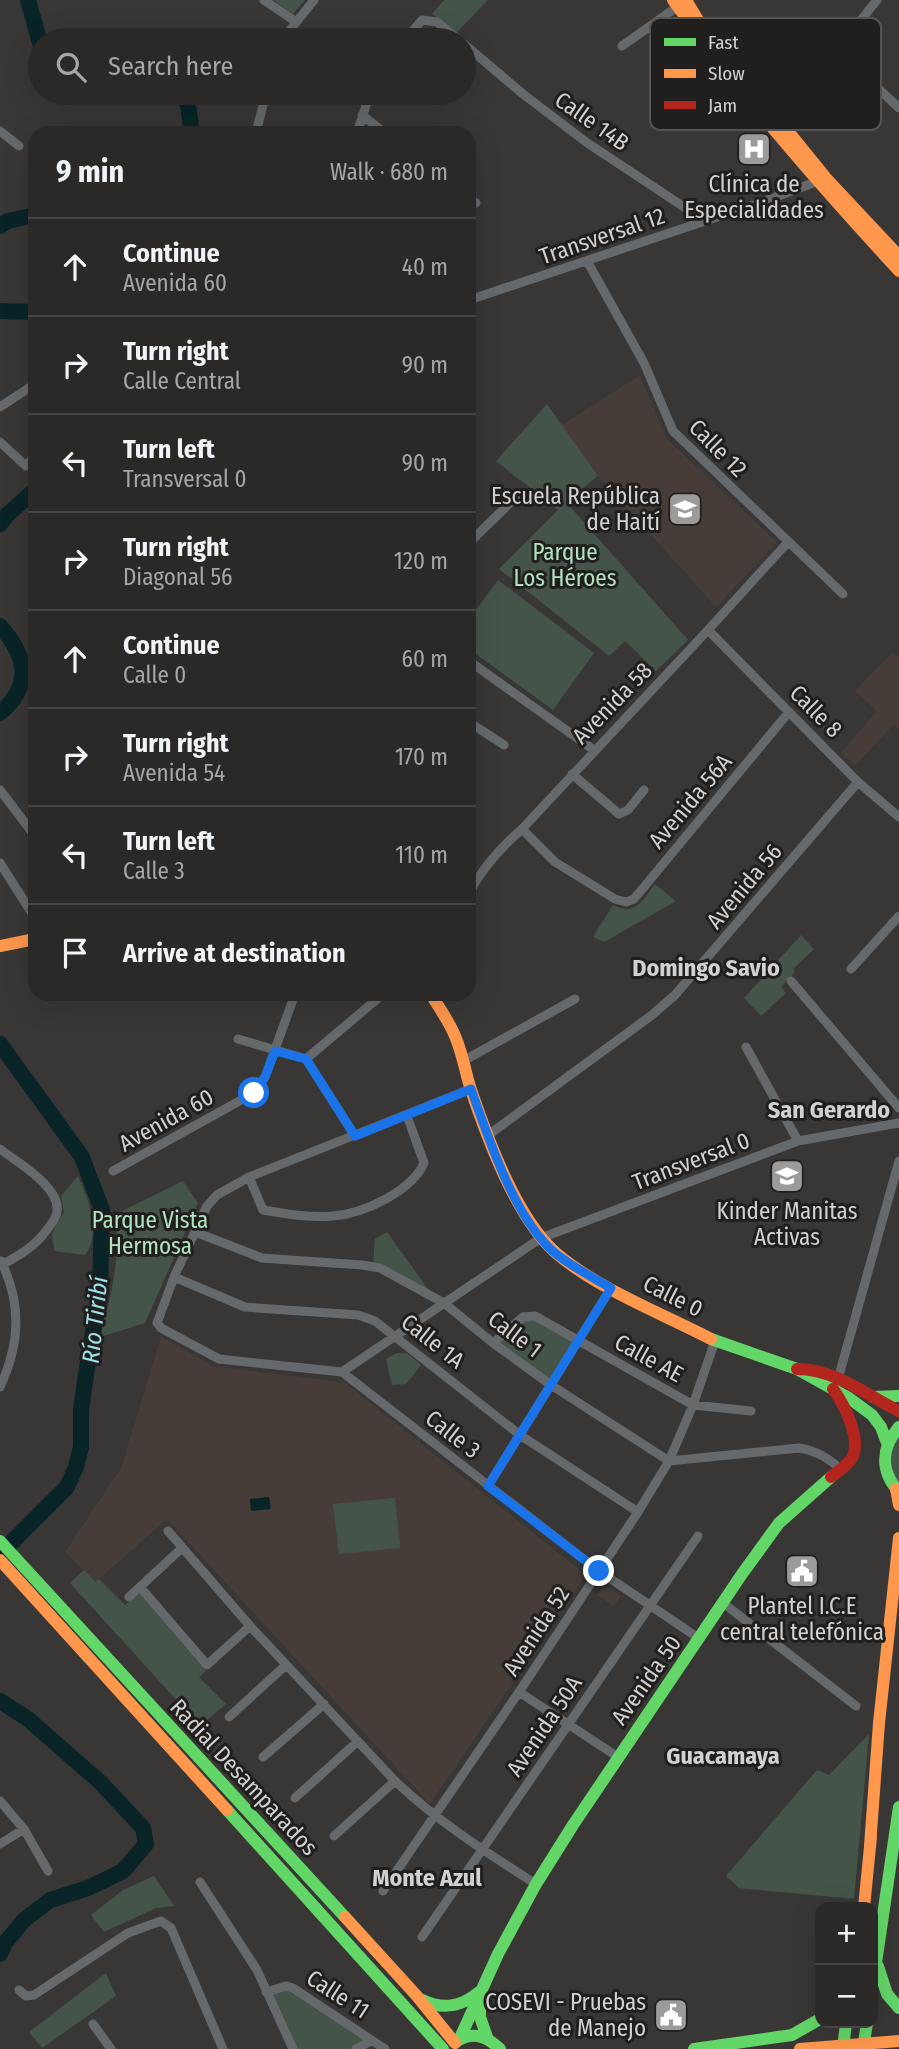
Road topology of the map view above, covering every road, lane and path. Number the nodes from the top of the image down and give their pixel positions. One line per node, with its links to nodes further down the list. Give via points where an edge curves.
1 (264, 0): 8 (street)
2 (314, 0): 8 (street)
3 (877, 0): 7 (street)
4 (678, 2): 5 (street); 6 (main road)
5 (658, 18)
6 (696, 18)
7 (863, 18)
8 (295, 21): 10 (street)
9 (650, 24): 13 (street)
10 (290, 28)
11 (415, 28): 12 (street, via 422,20)
12 (444, 28)
13 (622, 46)
14 (476, 54): 27 (street, Calle 14B, via 586,142)
15 (881, 91): 18 (street)
16 (263, 105): 20 (street)
17 (366, 105): 19 (street)
18 (899, 108)
19 (362, 115): 21 (street); 22 (street)
20 (258, 126)
21 (359, 126)
22 (376, 126)
23 (782, 130): 26 (main road)
24 (0, 131): 25 (street)
25 (19, 146)
26 (821, 180): 27 (street, Transversal 12); 28 (main road)
27 (705, 221): 29 (street, Transversal 12)
28 (893, 251): 30 (main road)
29 (587, 261): 31 (street, Transversal 12); 38 (street, Calle 12, via 644,363 673,431)
30 (899, 271)
31 (476, 298)
32 (28, 389): 33 (street)
33 (0, 407)
34 (0, 442): 35 (street)
35 (28, 464)
36 (518, 495): 37 (street)
37 (476, 536)
38 (788, 542): 39 (street, Calle 12); 40 (street, Avenida 58)
39 (844, 594)
40 (708, 630): 42 (street, Calle 8); 45 (street, Avenida 58)
41 (476, 666): 45 (street)
42 (789, 712): 47 (street, Calle 8); 52 (street, Avenida 56A, via 634,899 615,899 555,862)
43 (476, 727): 44 (street)
44 (504, 745)
45 (594, 750): 46 (street, Avenida 58)
46 (572, 774): 49 (street, via 619,814); 52 (street, Avenida 58)
47 (858, 782): 50 (street, Calle 8); 75 (street, Avenida 56, via 675,995)
48 (0, 790): 51 (street)
49 (644, 790)
50 (899, 817)
51 (28, 827)
52 (522, 828): 54 (street, Avenida 58)
53 (0, 863): 55 (street)
54 (476, 880)
55 (28, 907)
56 (899, 916): 59 (street)
57 (28, 940): 58 (main road)
58 (0, 946)
59 (851, 969)
60 (791, 981): 71 (street)
61 (575, 999): 69 (street)
62 (293, 1001): 67 (street, Avenida 60)
63 (375, 1001): 68 (street)
64 (435, 1001): 69 (main road, Calle 0, via 455,1035)
65 (239, 1039): 67 (street)
66 (746, 1047): 76 (street)
67 (275, 1051): 68 (street); 79 (street, Avenida 60, via 254,1093)
68 (306, 1059): 74 (street)
69 (463, 1061): 70 (main road, Calle 0)
70 (471, 1089): 72 (street); 75 (main road, Calle 0)
71 (899, 1108)
72 (407, 1116): 74 (street); 80 (street, via 424,1163 419,1175 400,1192 349,1213 294,1216 263,1210)
73 (899, 1123): 76 (street, Transversal 0)
74 (355, 1136): 80 (street)
75 (487, 1136): 82 (main road, Calle 0, via 513,1194)
76 (798, 1141): 82 (street, Transversal 0)
77 (0, 1149): 83 (street, via 44,1184 56,1201 57,1213 42,1236 17,1257)
78 (899, 1161): 92 (street)
79 (113, 1171)
80 (248, 1177): 81 (street, via 206,1206)
81 (195, 1232): 84 (street); 86 (street, Calle 1, via 262,1258 380,1268)
82 (541, 1238): 85 (main road, Calle 0, via 572,1265); 86 (street)
83 (1, 1261): 94 (street, via 13,1289 17,1331)
84 (174, 1277): 87 (street, Calle 1A, via 245,1307 358,1315); 91 (street, via 157,1322 161,1328 219,1359)
85 (611, 1288): 88 (street); 89 (main road, Calle 0)
86 (444, 1303): 87 (street); 90 (street, Calle 1)
87 (396, 1336): 91 (street); 103 (street, Calle 1A)
88 (580, 1340): 90 (street, Calle AE, via 535,1316 523,1317); 93 (street); 98 (street, Calle AE)
89 (715, 1341): 92 (main road, Calle 0, via 797,1369 811,1367); 98 (street, Avenida 52)
90 (493, 1343): 93 (street, Calle 1)
91 (342, 1372): 107 (street, Calle 3)
92 (836, 1384): 96 (main road, Calle 0); 97 (main road, Calle 0); 101 (main road)
93 (551, 1385): 103 (street); 105 (street, Calle 1)
94 (0, 1387)
95 (899, 1396): 96 (main road)
96 (873, 1397): 100 (main road, Calle 0)
97 (858, 1403): 101 (main road); 104 (main road, Calle 0, via 875,1415)
98 (693, 1405): 99 (street, Calle AE); 105 (street, Avenida 52)
99 (751, 1411)
100 (899, 1411)
101 (847, 1416): 106 (main road, via 854,1452)
102 (899, 1427): 104 (main road)
103 (520, 1435): 107 (street); 110 (street, Calle 1A)
104 (887, 1443): 108 (main road, via 885,1472)
105 (669, 1461): 106 (street, via 799,1448 821,1454); 110 (street, Avenida 52)
106 (842, 1470): 121 (main road, Avenida 50, via 779,1523)
107 (488, 1486): 117 (street, Calle 3)
108 (897, 1490): 109 (main road)
109 (899, 1505)
110 (638, 1512): 117 (street, Avenida 52)
111 (167, 1531): 115 (street)
112 (698, 1536): 122 (street, Avenida 50A)
113 (899, 1538): 144 (main road)
114 (0, 1541): 120 (main road, Radial Desamparados)
115 (182, 1548): 118 (street); 123 (street)
116 (0, 1560): 120 (main road, Radial Desamparados)
117 (599, 1571): 122 (street, Calle 3); 127 (street, Avenida 52)
118 (140, 1587): 119 (street); 123 (street, via 207,1665)
119 (129, 1597)
120 (44, 1600): 158 (main road, Radial Desamparados); 167 (main road, Radial Desamparados)
121 (723, 1603): 124 (main road, Avenida 50); 129 (street)
122 (649, 1606): 124 (street, Calle 3); 131 (street, Avenida 50A)
123 (250, 1626): 126 (street)
124 (700, 1639): 134 (main road, Avenida 50)
125 (899, 1646): 144 (main road)
126 (286, 1665): 128 (street); 130 (street)
127 (519, 1692): 131 (street); 139 (street, Avenida 52)
128 (324, 1704): 132 (street); 133 (street)
129 (856, 1706)
130 (229, 1717)
131 (568, 1725): 134 (street); 145 (street, Avenida 50A)
132 (357, 1742): 135 (street); 136 (street)
133 (263, 1757)
134 (618, 1757): 149 (main road, Avenida 50)
135 (395, 1781): 139 (street); 142 (street)
136 (295, 1798)
137 (0, 1801): 140 (street)
138 (899, 1807): 147 (main road)
139 (436, 1816): 145 (street); 150 (street, Avenida 52)
140 (24, 1829): 143 (street); 146 (street)
141 (899, 1835): 147 (main road)
142 (334, 1836)
143 (0, 1843)
144 (870, 1846): 151 (main road)
145 (482, 1850): 149 (street); 152 (street, Avenida 50A)
146 (48, 1871)
147 (890, 1875): 153 (main road)
148 (200, 1882): 157 (street, via 257,1970)
149 (536, 1884): 155 (main road, Avenida 50)
150 (383, 1891)
151 (864, 1902)
152 (422, 1937)
153 (878, 1952)
154 (878, 1963): 159 (main road, via 883,1988)
155 (484, 1986): 158 (main road, via 457,2006 435,2006); 164 (main road, Avenida 50, via 480,2017); 167 (main road, Avenida 50)
156 (19, 1990): 170 (street, via 34,1995 128,1933 161,1921 171,1928)
157 (266, 1992): 165 (street, Calle 11, via 293,1988); 171 (street)
158 (416, 1995): 167 (main road, Radial Desamparados)
159 (899, 2008)
160 (815, 2022): 175 (main road, via 792,2035)
161 (93, 2024): 169 (street)
162 (845, 2028): 176 (main road)
163 (866, 2028): 177 (main road)
164 (488, 2037): 167 (main road, via 475,2034); 174 (main road)
165 (371, 2041): 172 (street); 173 (street, Calle 11)
166 (899, 2041): 168 (main road)
167 (452, 2045)
168 (805, 2048)
169 (111, 2049)
170 (223, 2049)
171 (293, 2049)
172 (356, 2049)
173 (385, 2049)
174 (500, 2049)
175 (694, 2049)
176 (843, 2049)
177 (863, 2049)

